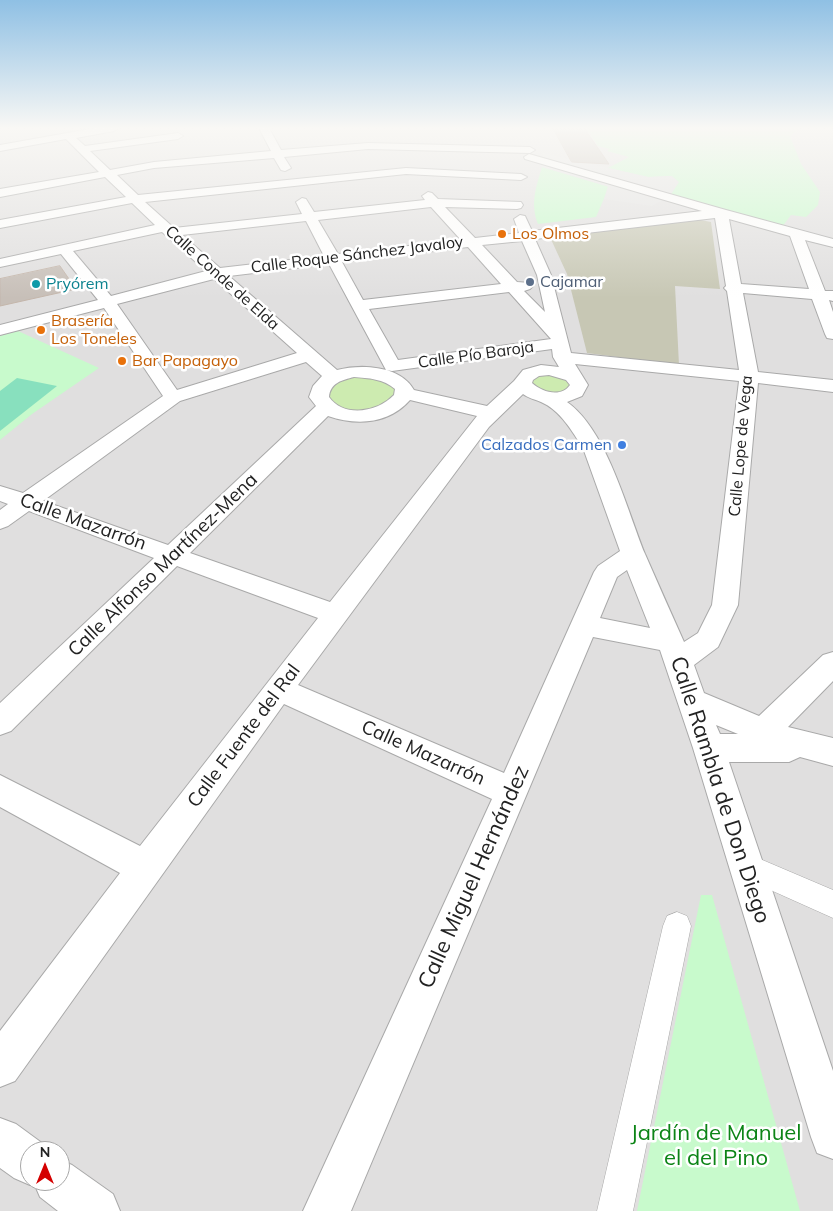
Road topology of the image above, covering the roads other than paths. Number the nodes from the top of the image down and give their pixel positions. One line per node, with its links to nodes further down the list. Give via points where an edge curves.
1 (45, 185): 8 (street)
2 (119, 185): 9 (street, Calle Conde de Elda)
3 (269, 185): 9 (street)
4 (293, 185): 13 (street)
5 (418, 185): 10 (street)
6 (520, 185): 11 (street)
7 (637, 185): 12 (street)
8 (0, 193)
9 (135, 199): 14 (street); 15 (street, Calle Conde de Elda)
10 (434, 203): 11 (street); 13 (street); 18 (street)
11 (517, 205): 17 (street, via 518,216)
12 (721, 213): 16 (street); 17 (street, Calle Roque Sánchez Javaloy); 26 (street, Calle Lope de Vega)
13 (309, 216): 15 (street); 22 (street)
14 (0, 224)
15 (168, 230): 20 (street); 23 (street, Calle Conde de Elda)
16 (796, 234): 19 (street); 27 (street)
17 (527, 235): 18 (street, Calle Roque Sánchez Javaloy); 24 (street)
18 (470, 242): 22 (street, Calle Roque Sánchez Javaloy); 25 (street)
19 (833, 243)
20 (64, 249): 21 (street); 28 (street)
21 (6, 258)
22 (334, 258): 23 (street, Calle Roque Sánchez Javaloy); 29 (street)
23 (218, 273): 28 (street, Calle Roque Sánchez Javaloy); 33 (street, Calle Conde de Elda)
24 (547, 285): 25 (street); 32 (street)
25 (512, 287): 29 (street); 32 (street)
26 (732, 288): 27 (street); 36 (street, Calle Lope de Vega)
27 (826, 296): 31 (street)
28 (108, 302): 30 (street, Calle Roque Sánchez Javaloy); 42 (street)
29 (359, 305): 34 (street)
30 (0, 330)
31 (833, 334)
32 (560, 346): 34 (street, Calle Pío Baroja); 35 (street, Calle Fuente del Ral); 36 (street, Calle Pío Baroja); 39 (street)
33 (309, 355): 37 (street, Calle Conde de Elda); 42 (street)
34 (389, 370): 37 (street, Calle Pío Baroja); 41 (street)
35 (541, 370): 38 (street, Calle Fuente del Ral, via 528,375); 39 (street, via 558,370)
36 (749, 376): 40 (street, Calle Pío Baroja); 54 (street, Calle Lope de Vega, via 725,605 708,640)
37 (334, 377): 44 (street, via 319,391 321,402)
38 (523, 383): 43 (street, via 531,392); 45 (street, Calle Fuente del Ral)
39 (575, 383): 43 (street, via 566,396); 46 (street, via 586,402)
40 (833, 386)
41 (404, 393): 44 (street, via 395,406 373,414 347,415); 45 (street)
42 (173, 397): 48 (street)
43 (543, 397): 45 (street); 46 (street, via 565,410)
44 (326, 407): 51 (street, Calle Alfonso Martínez-Mena)
45 (492, 411): 52 (street, Calle Fuente del Ral)
46 (593, 448): 50 (street, Calle Rambla de Don Diego)
47 (0, 493): 48 (street, Calle Mazarrón)
48 (26, 502): 49 (street); 51 (street, Calle Mazarrón)
49 (0, 521)
50 (633, 554): 53 (street, Calle Miguel Hernández, via 607,572); 54 (street, Calle Rambla de Don Diego)
51 (174, 555): 52 (street, Calle Mazarrón); 58 (street, Calle Alfonso Martínez-Mena)
52 (334, 614): 56 (street, Calle Fuente del Ral)
53 (584, 625): 54 (street); 63 (street, Calle Miguel Hernández)
54 (674, 651): 57 (street, Calle Rambla de Don Diego)
55 (833, 663): 59 (street)
56 (279, 689): 63 (street, Calle Mazarrón); 65 (street, Calle Fuente del Ral)
57 (693, 701): 59 (street); 60 (street, Calle Rambla de Don Diego)
58 (0, 722)
59 (763, 732): 61 (street)
60 (709, 748): 61 (street); 64 (street, Calle Rambla de Don Diego)
61 (821, 750)
62 (0, 790): 65 (street)
63 (512, 792): 74 (street, Calle Miguel Hernández)
64 (746, 866): 66 (street); 69 (street, Calle Rambla de Don Diego)
65 (144, 867): 68 (street, Calle Fuente del Ral)
66 (833, 904)
67 (677, 926): 75 (street)
68 (0, 1066)
69 (833, 1137)
70 (0, 1140): 71 (street)
71 (20, 1155)
72 (69, 1191): 73 (street)
73 (96, 1211)
74 (327, 1211)
75 (615, 1211)

